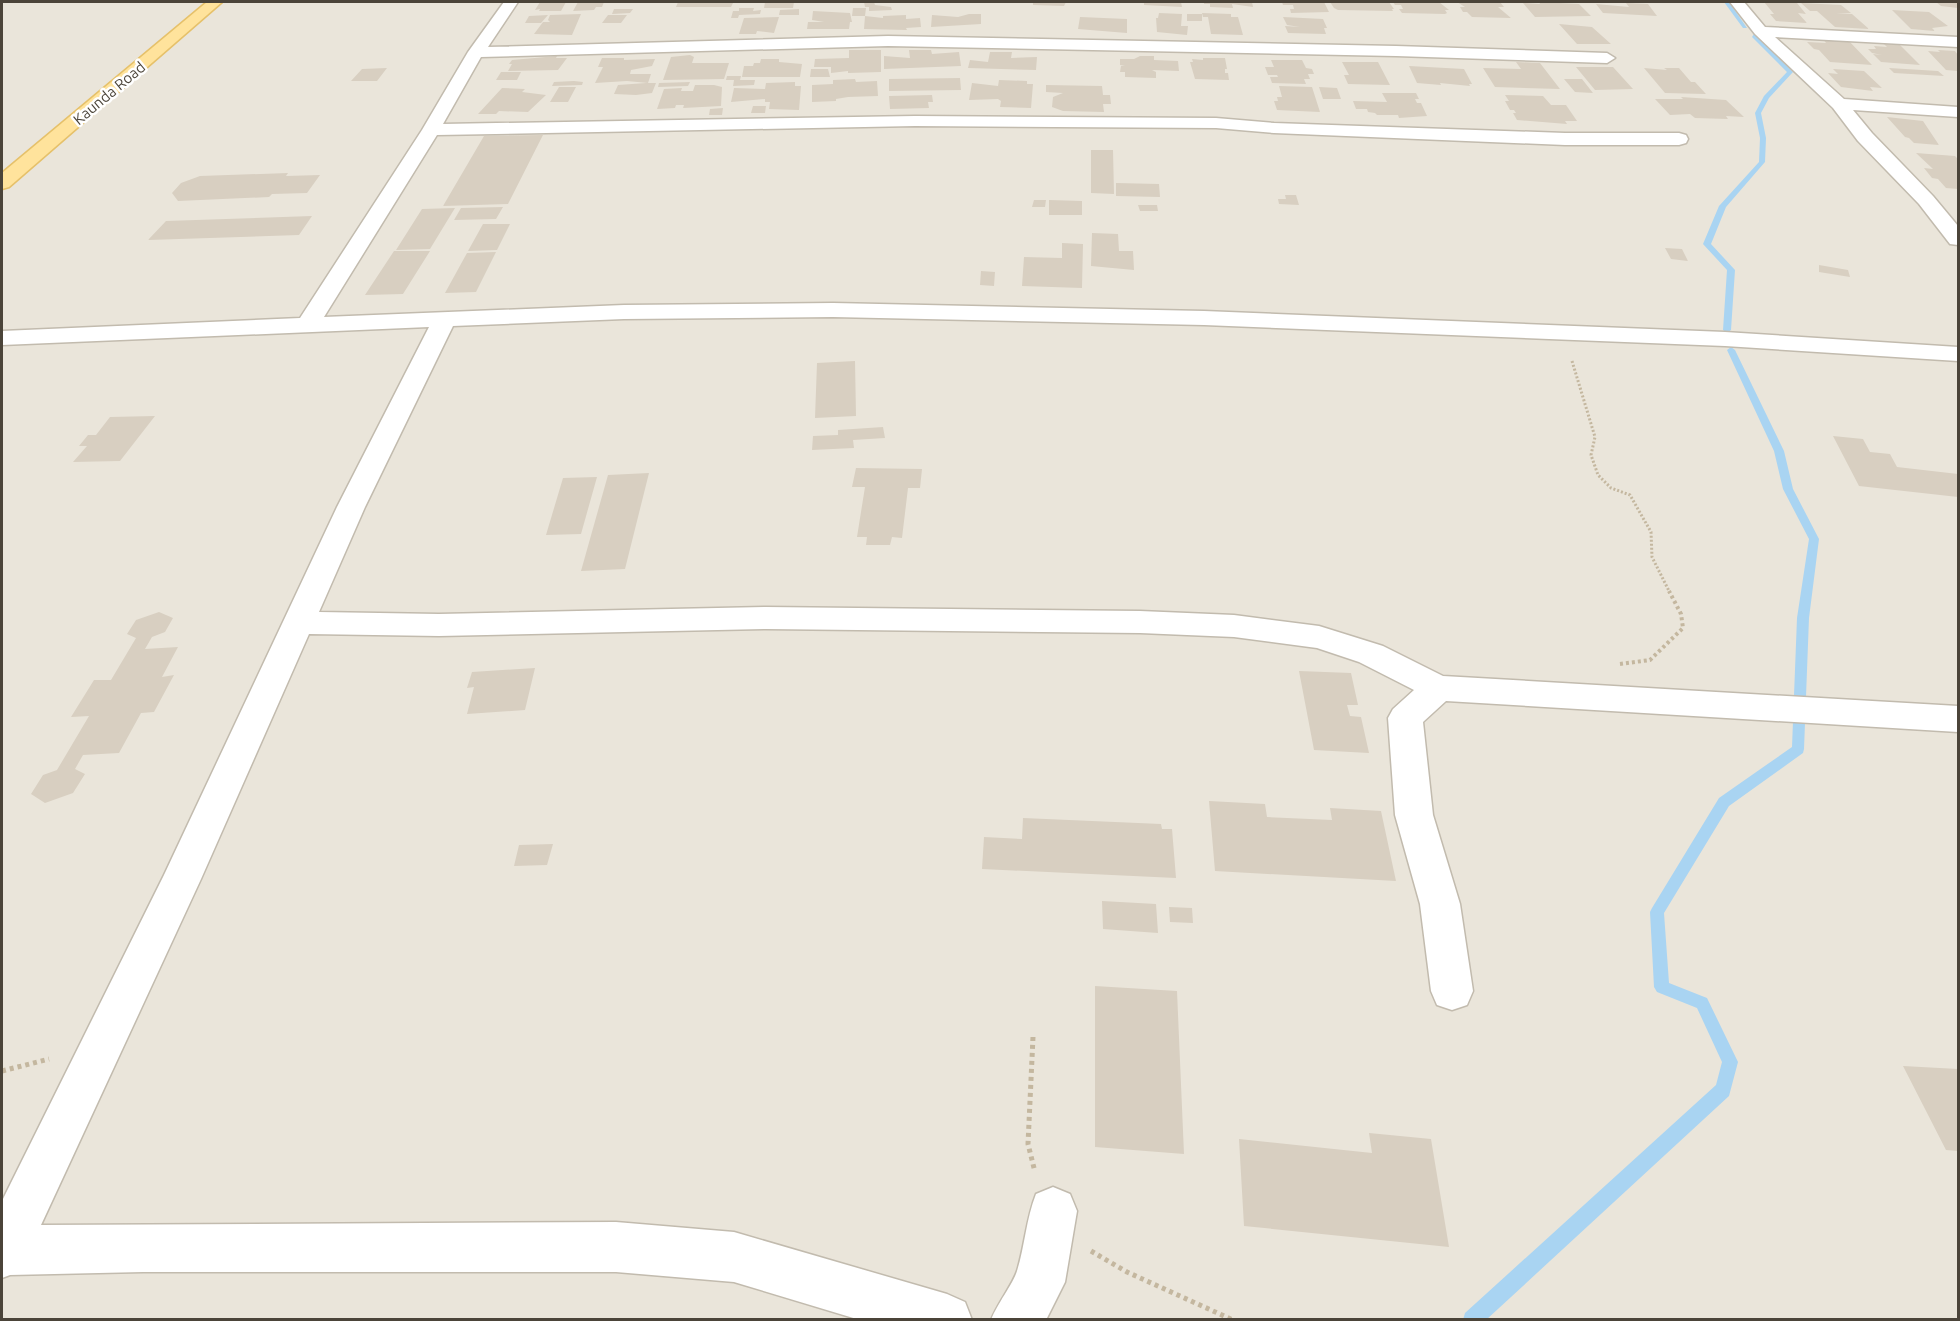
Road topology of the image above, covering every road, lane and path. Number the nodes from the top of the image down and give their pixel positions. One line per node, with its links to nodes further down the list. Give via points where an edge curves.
1 (215, 2): 12 (main road, Kaunda Road)
2 (511, 2): 6 (street)
3 (1737, 2): 4 (street)
4 (1760, 30): 5 (street); 8 (street)
5 (1959, 42)
6 (476, 52): 7 (street, via 888,41); 10 (street)
7 (1607, 58)
8 (1839, 104): 9 (street); 13 (street, via 1864,137)
9 (1959, 112)
10 (431, 130): 11 (street, via 915,121 1216,123 1565,139); 17 (street)
11 (1679, 139)
12 (2, 183)
13 (1926, 200): 14 (street); 15 (street)
14 (1948, 202)
15 (1959, 239)
16 (445, 319): 17 (street); 18 (street, via 833,310 1204,318); 21 (street, via 351,507)
17 (308, 324): 19 (street)
18 (1575, 333): 20 (street); 22 (path, via 1577,349 1570,356 1595,437 1591,456 1598,475 1611,488 1630,495 1651,532 1652,557 1681,614 1683,628 1650,660)
19 (2, 338)
20 (1959, 354)
21 (300, 623): 23 (street, via 439,625 778,618 1234,626 1319,637 1371,654); 27 (street)
22 (1615, 665)
23 (1438, 688): 24 (street); 25 (street, via 1405,718 1414,815 1440,904)
24 (1959, 719)
25 (1452, 991)
26 (1053, 1211): 29 (street, via 1040,1282)
27 (2, 1252): 28 (street, via 143,1246 616,1247 734,1257)
28 (947, 1320)
29 (1016, 1320)

